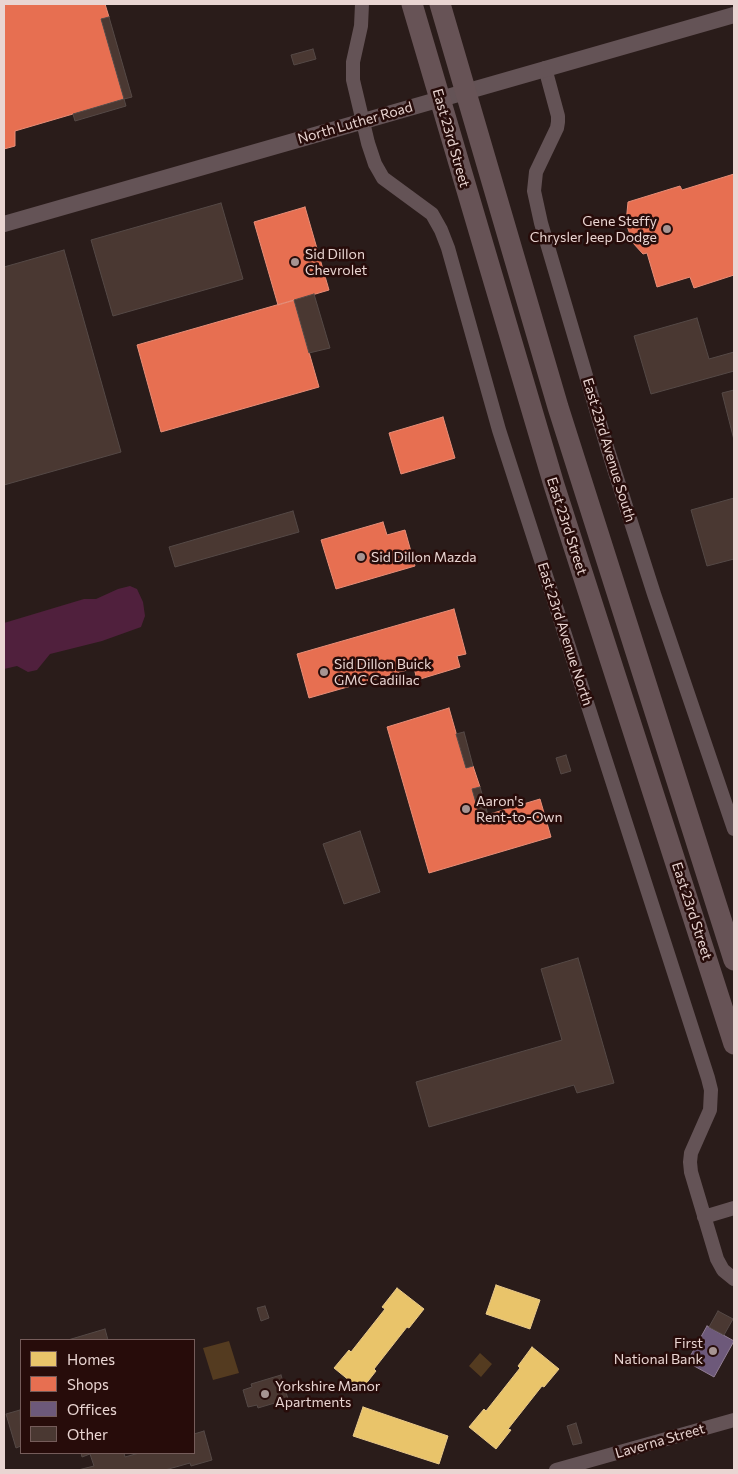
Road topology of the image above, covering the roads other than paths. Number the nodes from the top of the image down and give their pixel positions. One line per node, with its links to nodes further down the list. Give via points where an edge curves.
1 (362, 4): 8 (street, East 23rd Avenue North, via 353,72)
2 (412, 4): 7 (main road, East 23rd Street)
3 (440, 4): 6 (main road, East 23rd Street)
4 (734, 15): 5 (street, North Luther Road)
5 (545, 68): 6 (street, North Luther Road); 10 (street, East 23rd Avenue South, via 558,122 536,172 534,190 540,223 654,594)
6 (465, 91): 7 (street, North Luther Road); 11 (main road, East 23rd Street, via 558,407)
7 (439, 98): 8 (street, North Luther Road); 12 (main road, East 23rd Street, via 554,485)
8 (362, 121): 9 (street, North Luther Road); 14 (street, East 23rd Avenue North, via 375,164 383,178 432,214 442,230 502,439 708,1078 710,1110 690,1162)
9 (4, 224)
10 (734, 829)
11 (734, 960)
12 (734, 1044)
13 (734, 1208): 14 (street)
14 (704, 1217): 15 (street, East 23rd Avenue North, via 719,1263)
15 (734, 1280)
16 (734, 1420): 17 (street, Laverna Street)
17 (556, 1470)

